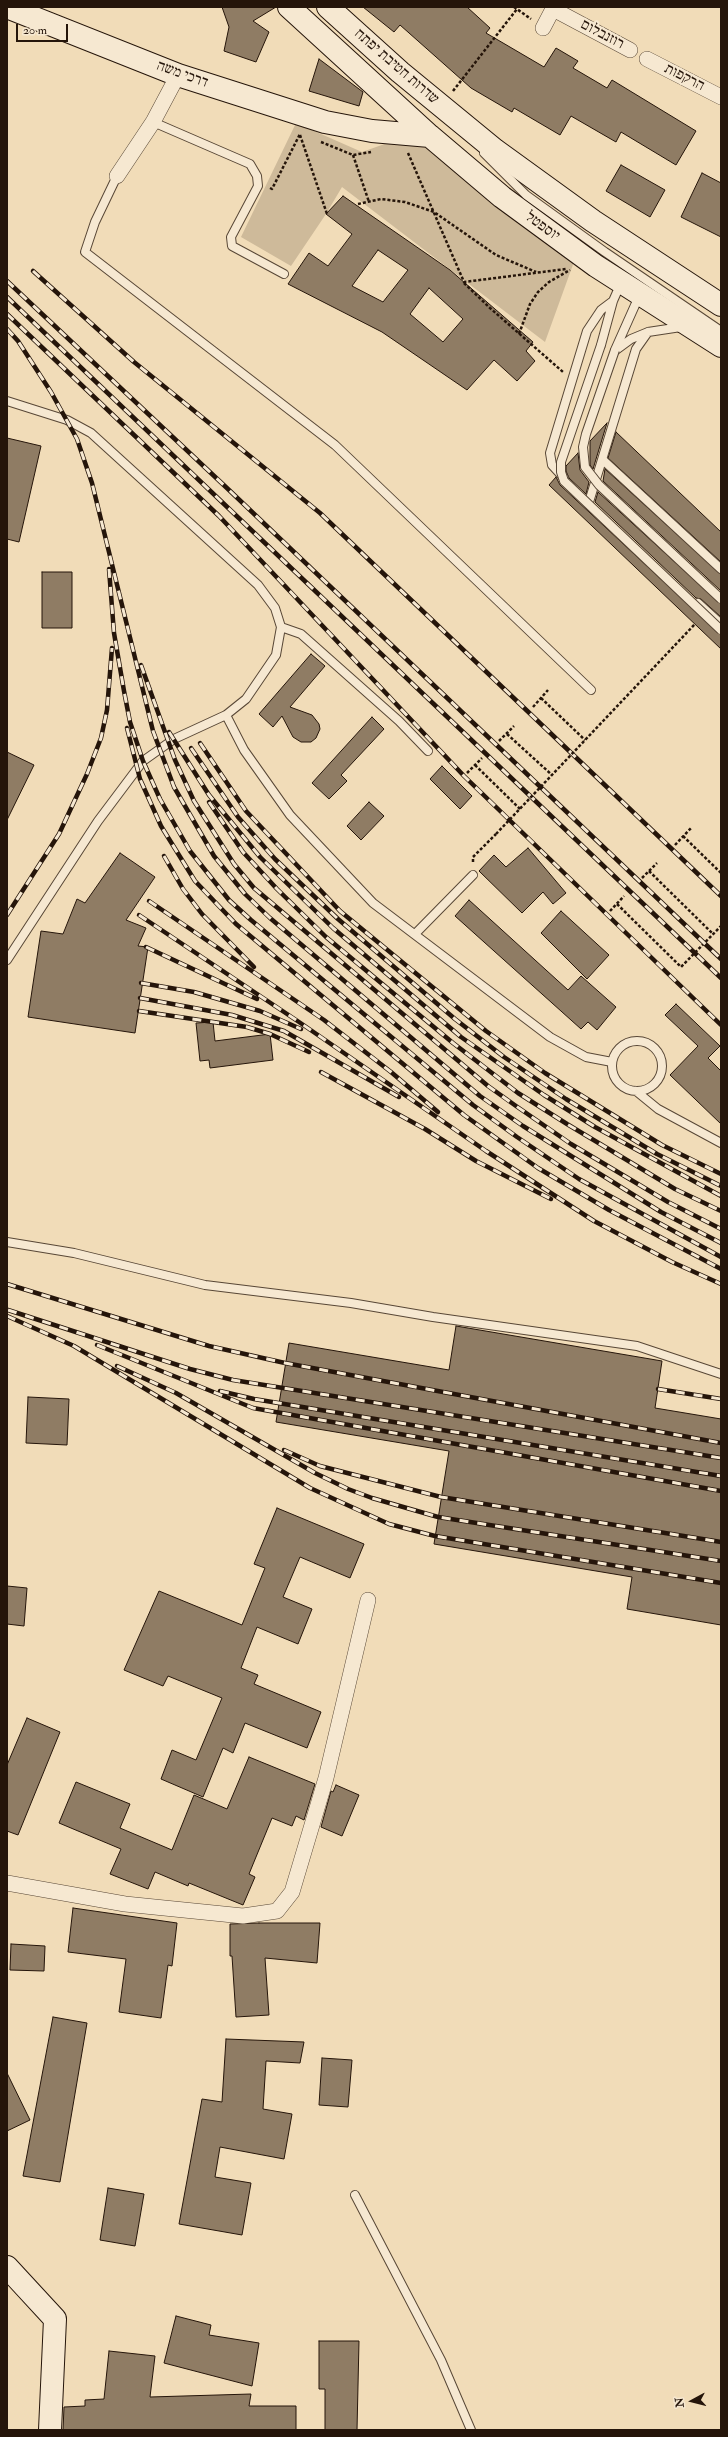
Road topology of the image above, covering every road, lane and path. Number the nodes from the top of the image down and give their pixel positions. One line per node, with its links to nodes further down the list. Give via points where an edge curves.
1 (7, 7): 9 (main road, דרכי משה)
2 (289, 7): 10 (main road, שדרות חטיבת יפתח)
3 (328, 7): 12 (main road, שדרות חטיבת יפתח)
4 (515, 8): 6 (path); 12 (path)
5 (553, 8): 6 (street, רוזנבלום); 7 (street, רוזנבלום)
6 (542, 28)
7 (630, 50)
8 (647, 59): 11 (street, הרקפות)
9 (178, 75): 13 (street); 15 (main road, דרכי משה, via 325,122)
10 (378, 89): 15 (main road, via 384,108 383,117 380,123); 18 (main road, יוספטל)
11 (721, 97)
12 (441, 106): 14 (main road, שדרות חטיבת יפתח)
13 (152, 122): 21 (street); 22 (lane, via 250,164)
14 (464, 126): 29 (main road, יוספטל, via 542,186); 31 (lane, via 484,153 516,187)
15 (361, 130): 16 (main road, דרכי משה)
16 (400, 133): 18 (main road, דרכי משה); 25 (path)
17 (300, 134): 19 (path); 22 (path, via 272,189); 26 (path)
18 (430, 136): 31 (main road, יוספטל, via 533,221)
19 (306, 137)
20 (320, 142): 23 (path, via 354,155)
21 (117, 176): 50 (lane, via 95,222 85,252 335,445)
22 (258, 181): 28 (lane, via 258,186 231,237 232,246)
23 (369, 202): 24 (path); 25 (path, via 405,202)
24 (358, 204)
25 (434, 212): 27 (path, via 496,255); 30 (path)
26 (326, 214)
27 (536, 272): 30 (path); 36 (path, via 576,268 560,275 538,292 530,304)
28 (284, 274)
29 (650, 276): 31 (main road, יוספטל); 31 (lane); 32 (main road, יוספטל); 33 (main road, יוספטל); 34 (lane); 38 (lane)
30 (464, 282): 36 (path)
31 (621, 284): 39 (lane, via 587,331); 48 (lane, bridge, via 561,462 560,472 564,481)
32 (721, 305)
33 (689, 327): 35 (lane, via 668,327); 37 (main road, יוספטל)
34 (721, 331)
35 (648, 332): 38 (lane); 41 (lane, via 636,349)
36 (519, 334): 39 (path)
37 (721, 346)
38 (616, 350): 44 (lane, bridge, via 586,434 583,458 585,467 599,485)
39 (572, 380): 42 (lane, via 550,460 555,469)
40 (7, 401): 47 (lane, via 67,420 91,433 258,585 275,608)
41 (603, 460): 42 (lane); 43 (lane)
42 (590, 502): 46 (lane)
43 (721, 569)
44 (721, 599)
45 (695, 624): 56 (path, bridge)
46 (721, 624)
47 (281, 627): 53 (lane, via 276,655 265,674 246,699); 58 (lane, via 301,634 399,721)
48 (721, 630)
49 (548, 690): 51 (path)
50 (591, 690)
51 (541, 698): 52 (path); 56 (path)
52 (533, 707)
53 (226, 715): 76 (lane, via 244,750 290,815 373,902); 78 (lane, via 174,739 143,761 98,821)
54 (514, 726): 55 (path)
55 (507, 734): 57 (path); 62 (path)
56 (585, 740): 62 (path, bridge)
57 (499, 741)
58 (428, 751)
59 (482, 758): 60 (path)
60 (475, 765): 61 (path); 63 (path)
61 (467, 772)
62 (552, 775): 63 (path, bridge)
63 (520, 809): 70 (path, bridge, via 473,857)
64 (692, 827): 65 (path)
65 (683, 836): 66 (path); 69 (path)
66 (675, 845)
67 (657, 863): 68 (path)
68 (649, 871): 71 (path); 77 (path)
69 (721, 873)
70 (472, 875): 76 (lane)
71 (642, 878)
72 (624, 896): 73 (path)
73 (617, 904): 74 (path); 77 (path, via 681,967)
74 (610, 911)
75 (721, 926): 77 (path)
76 (415, 934): 79 (lane, via 550,1037 586,1057)
77 (714, 934)
78 (7, 960)
79 (612, 1062): 80 (lane, via 613,1074 620,1085); 80 (lane, via 617,1050 627,1042 642,1041 657,1050 661,1058 661,1073 650,1087)
80 (636, 1091): 81 (lane, via 658,1109)
81 (721, 1142)
82 (7, 1242): 83 (lane, via 74,1253 205,1285 351,1303 637,1346)
83 (721, 1374)
84 (368, 1600): 85 (street, via 319,1801 292,1892 277,1911 243,1916 133,1905)
85 (7, 1883)
86 (355, 2195): 89 (lane, via 441,2360)
87 (7, 2267): 88 (main road, via 56,2319)
88 (50, 2430)
89 (471, 2430)

